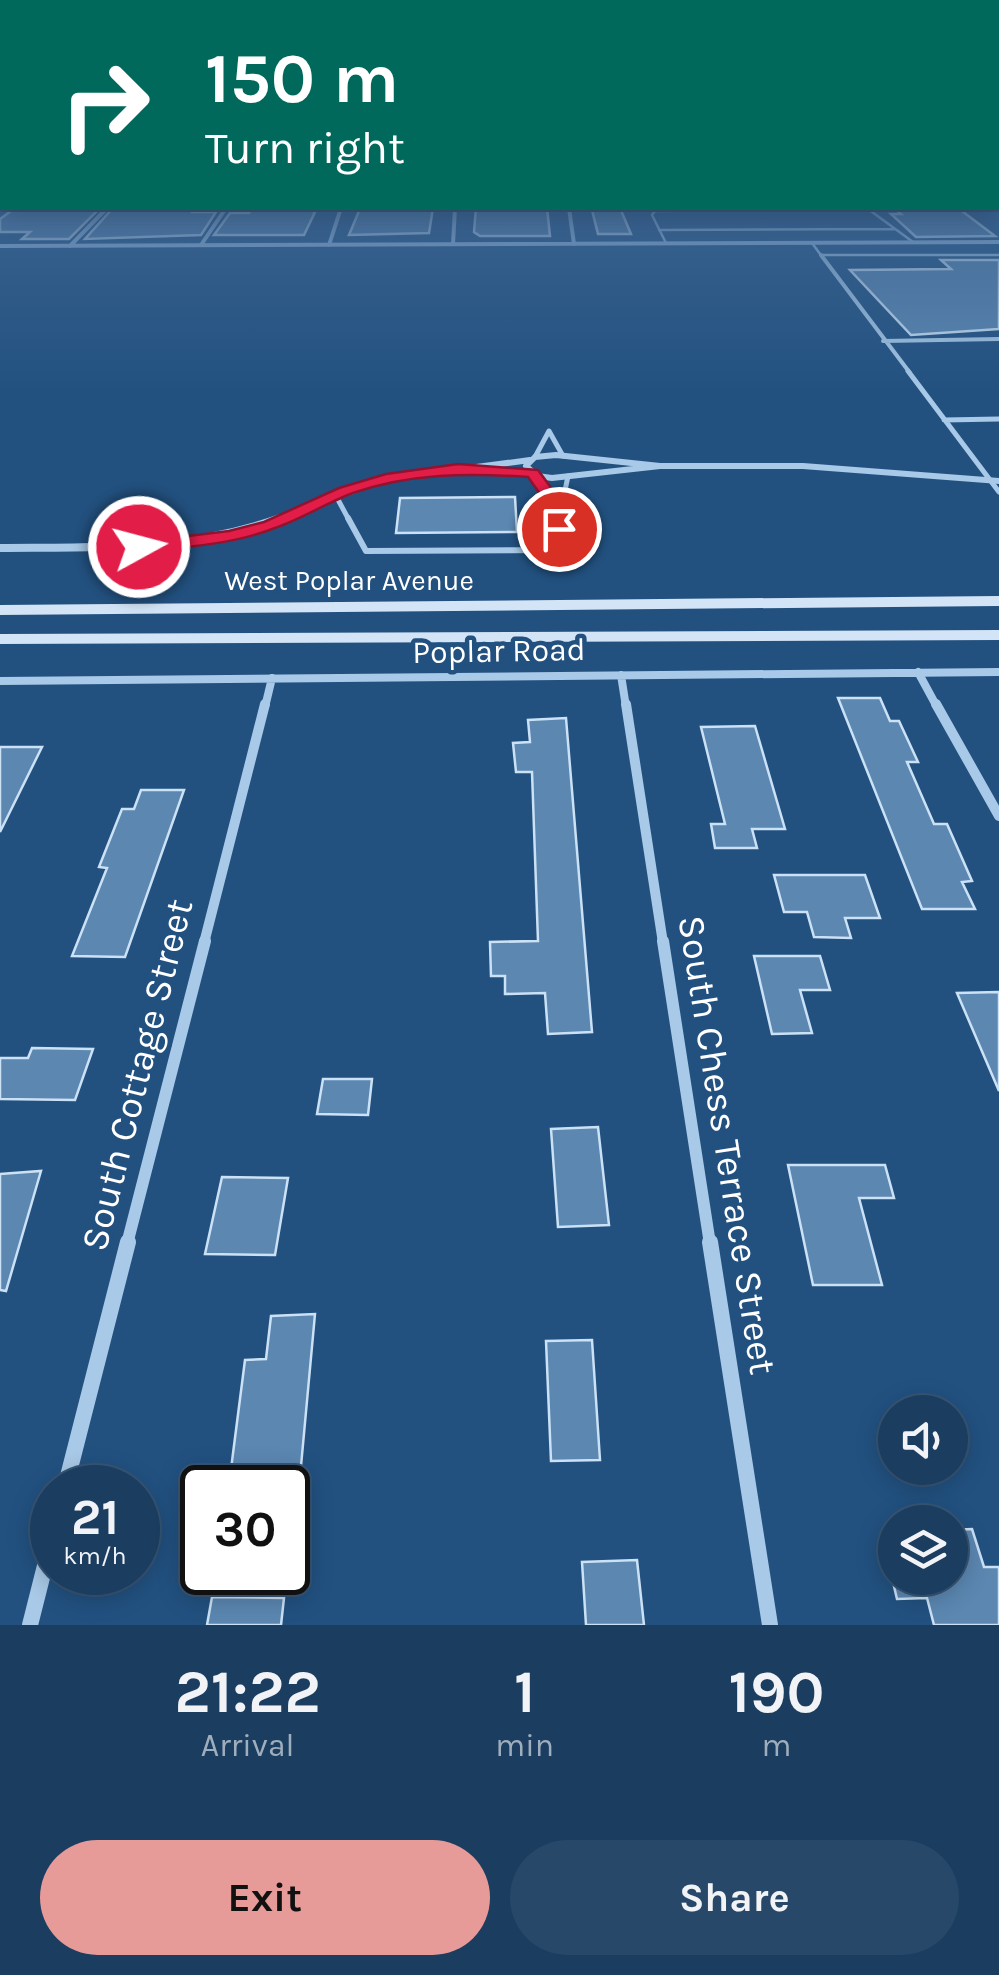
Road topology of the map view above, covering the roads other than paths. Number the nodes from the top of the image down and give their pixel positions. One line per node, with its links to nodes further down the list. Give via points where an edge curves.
1 (74, 242): 12 (street)
2 (204, 242): 13 (street)
3 (329, 242): 10 (street)
4 (812, 242): 5 (street); 7 (street); 14 (lane)
5 (913, 242): 6 (street)
6 (999, 242)
7 (666, 243): 9 (street)
8 (453, 244): 9 (street); 10 (street)
9 (574, 244)
10 (328, 245): 13 (street)
11 (0, 246): 12 (street)
12 (70, 246): 13 (street)
13 (201, 246)
14 (821, 255): 15 (lane); 17 (lane)
15 (999, 255)
16 (999, 339): 17 (lane)
17 (882, 341): 19 (lane)
18 (999, 419): 19 (lane)
19 (943, 420): 26 (lane)
20 (532, 458): 21 (street); 21 (lane, via 549,431); 23 (street); 24 (street, via 526,466)
21 (566, 458): 22 (street); 25 (street, via 576,466)
22 (660, 466): 25 (street); 26 (street, via 803,466)
23 (458, 468): 24 (street); 28 (street, via 386,478)
24 (535, 474): 25 (street); 29 (lane)
25 (570, 474): 29 (lane)
26 (994, 480): 27 (lane)
27 (999, 492)
28 (336, 496): 29 (lane, via 366,551 560,550); 30 (street, via 230,536 139,547)
29 (558, 508)
30 (0, 548)
31 (999, 602): 32 (main road, West Poplar Avenue)
32 (0, 610)
33 (999, 635): 34 (main road, West Poplar Avenue)
34 (0, 639)
35 (918, 672): 36 (street, Poplar Road); 37 (street, Poplar Road); 40 (street)
36 (999, 672)
37 (621, 675): 38 (street, Poplar Road); 44 (street, South Chess Terrace Street)
38 (272, 678): 39 (street, Poplar Road); 41 (street, South Cottage Street)
39 (0, 681)
40 (997, 809)
41 (72, 1465)
42 (38, 1595): 43 (street)
43 (30, 1625)
44 (770, 1625)

